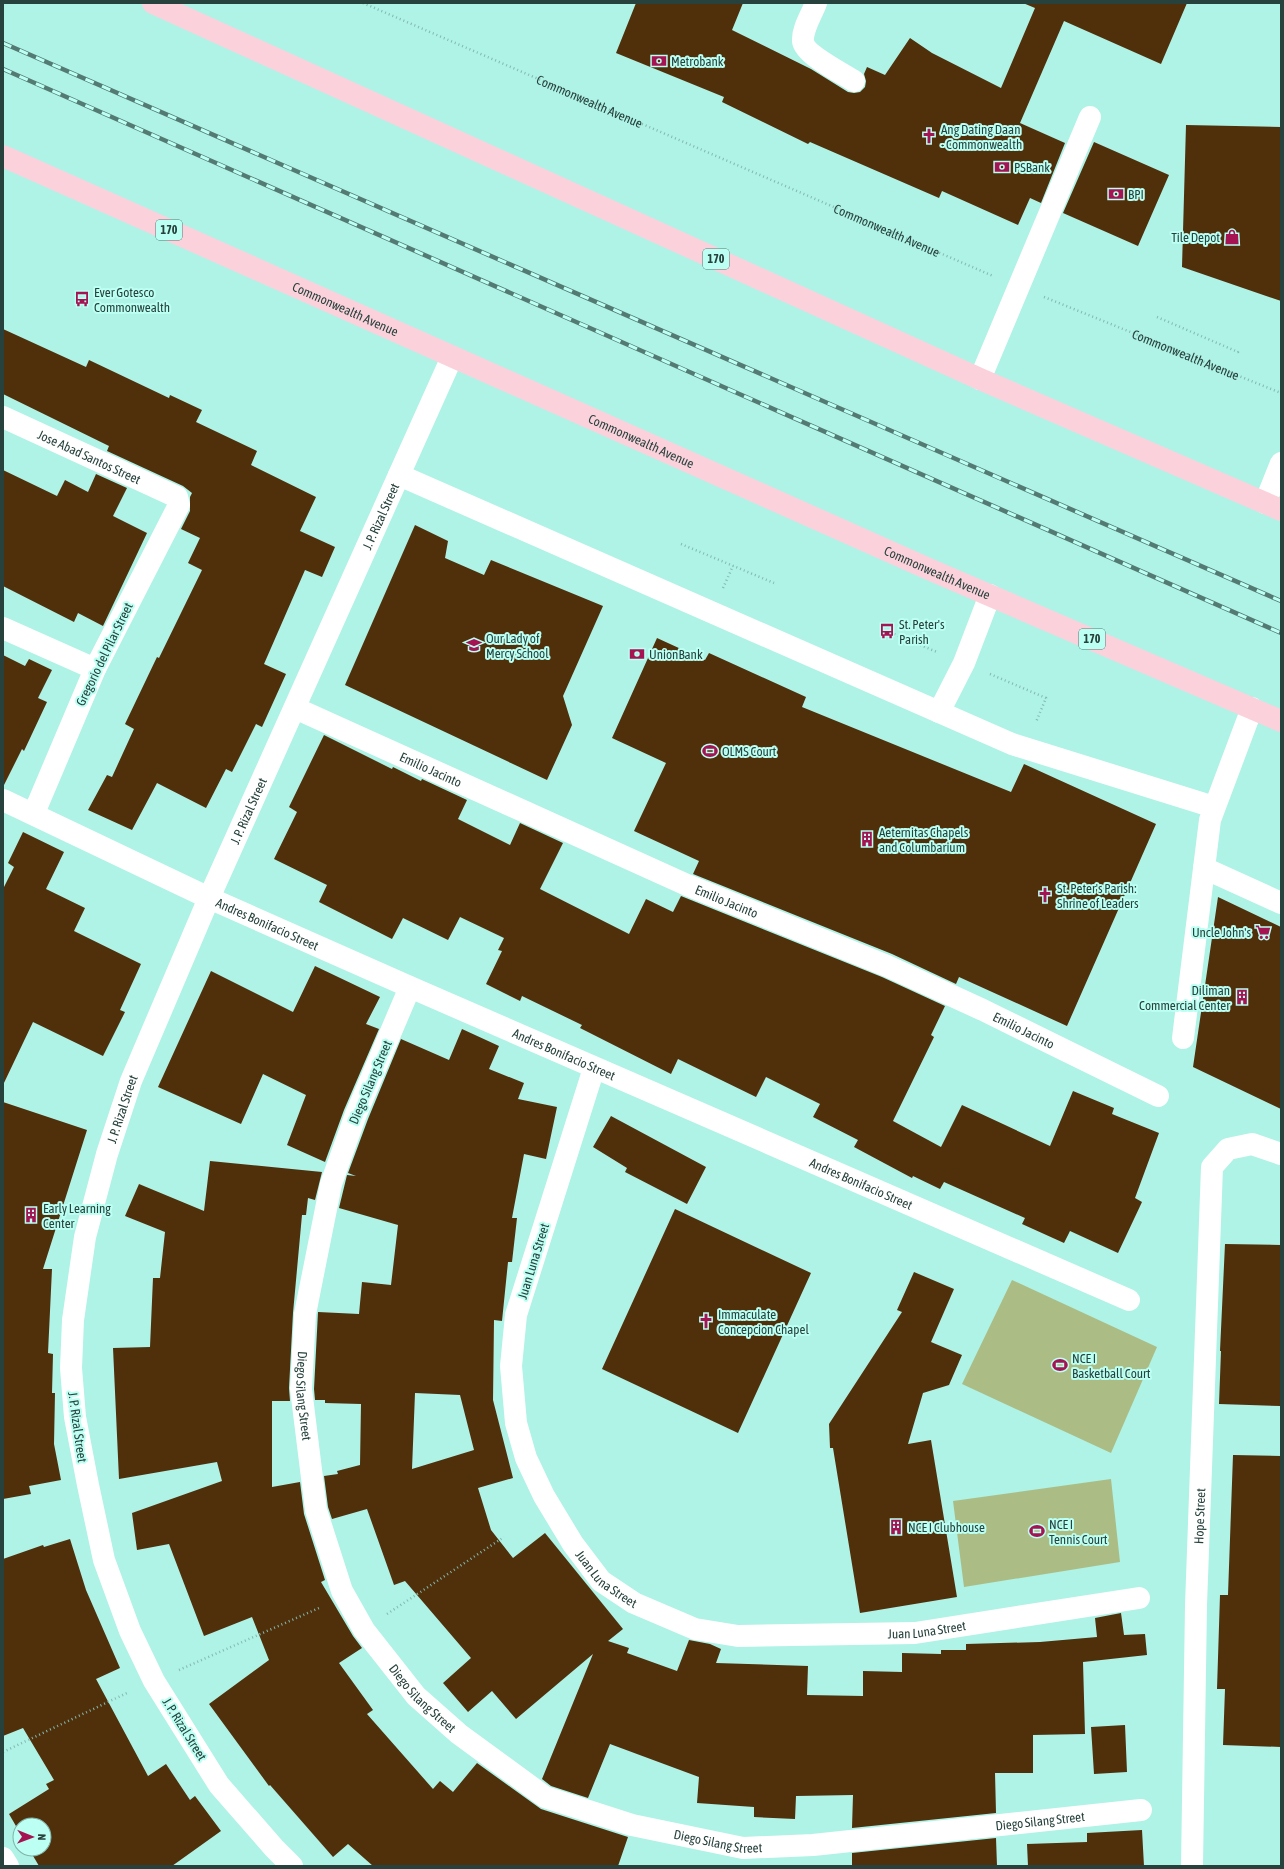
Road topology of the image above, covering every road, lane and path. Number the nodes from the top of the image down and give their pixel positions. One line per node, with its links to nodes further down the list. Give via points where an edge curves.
1 (153, 3): 11 (main road, 170)
2 (363, 3): 7 (path, Commonwealth Avenue)
3 (816, 3): 4 (street, via 803,34 803,43 808,52)
4 (854, 81)
5 (1090, 117): 7 (street)
6 (3, 156): 10 (main road, Commonwealth Avenue / 170)
7 (1019, 287): 11 (street); 12 (path, Commonwealth Avenue)
8 (1157, 317): 9 (path, via 1238,352)
9 (1239, 350)
10 (452, 357): 15 (street, J. P. Rizal Street); 20 (main road, Commonwealth Avenue / 170)
11 (980, 379): 17 (main road, 170)
12 (1281, 393)
13 (3, 417): 16 (street, Jose Abad Santos Street)
14 (1281, 463): 17 (street)
15 (399, 475): 23 (street, J. P. Rizal Street); 25 (street)
16 (176, 497): 22 (street, Gregorio del Pilar Street, via 178,505)
17 (1273, 507)
18 (681, 544): 19 (path)
19 (774, 583)
20 (990, 595): 24 (main road, Commonwealth Avenue / 170); 25 (street, via 964,663)
21 (3, 628): 22 (street)
22 (95, 669): 29 (street, Gregorio del Pilar Street)
23 (295, 708): 31 (street, J. P. Rizal Street); 36 (street, Emilio Jacinto, via 687,885 887,966 984,1010)
24 (1252, 708): 26 (main road, Commonwealth Avenue / 170); 28 (street)
25 (939, 712): 28 (street, via 1012,744)
26 (1281, 721)
27 (4, 804): 29 (street, Andres Bonifacio Street)
28 (1214, 807): 30 (street)
29 (34, 813): 31 (street, Andres Bonifacio Street)
30 (1204, 868): 32 (street); 34 (street)
31 (209, 898): 33 (street, Andres Bonifacio Street); 43 (street, J. P. Rizal Street, via 128,1088 107,1154 86,1237 73,1320 71,1368 75,1417 104,1560 130,1631)
32 (1281, 904)
33 (410, 987): 35 (street, Andres Bonifacio Street); 40 (street, Diego Silang Street, via 356,1114 331,1184 305,1314 301,1389 316,1510)
34 (1184, 1038)
35 (594, 1068): 38 (street, Andres Bonifacio Street); 41 (street, Juan Luna Street, via 516,1315 511,1366 516,1423 526,1458 544,1496 573,1544 601,1581 634,1603 695,1629 738,1636 915,1633)
36 (1158, 1096)
37 (1281, 1154): 49 (street, Hope Street, via 1252,1144 1228,1149 1212,1167 1196,1605)
38 (1129, 1300)
39 (504, 1537): 42 (path)
40 (345, 1597): 42 (street, Diego Silang Street); 43 (path)
41 (1139, 1598)
42 (364, 1630): 45 (street, Diego Silang Street, via 416,1696 459,1734 545,1796 632,1825 743,1848 813,1845)
43 (154, 1681): 44 (path); 48 (street, J. P. Rizal Street, via 219,1785)
44 (3, 1752)
45 (1141, 1810)
46 (3, 1858): 47 (street)
47 (8, 1866)
48 (292, 1866)
49 (1192, 1866)

